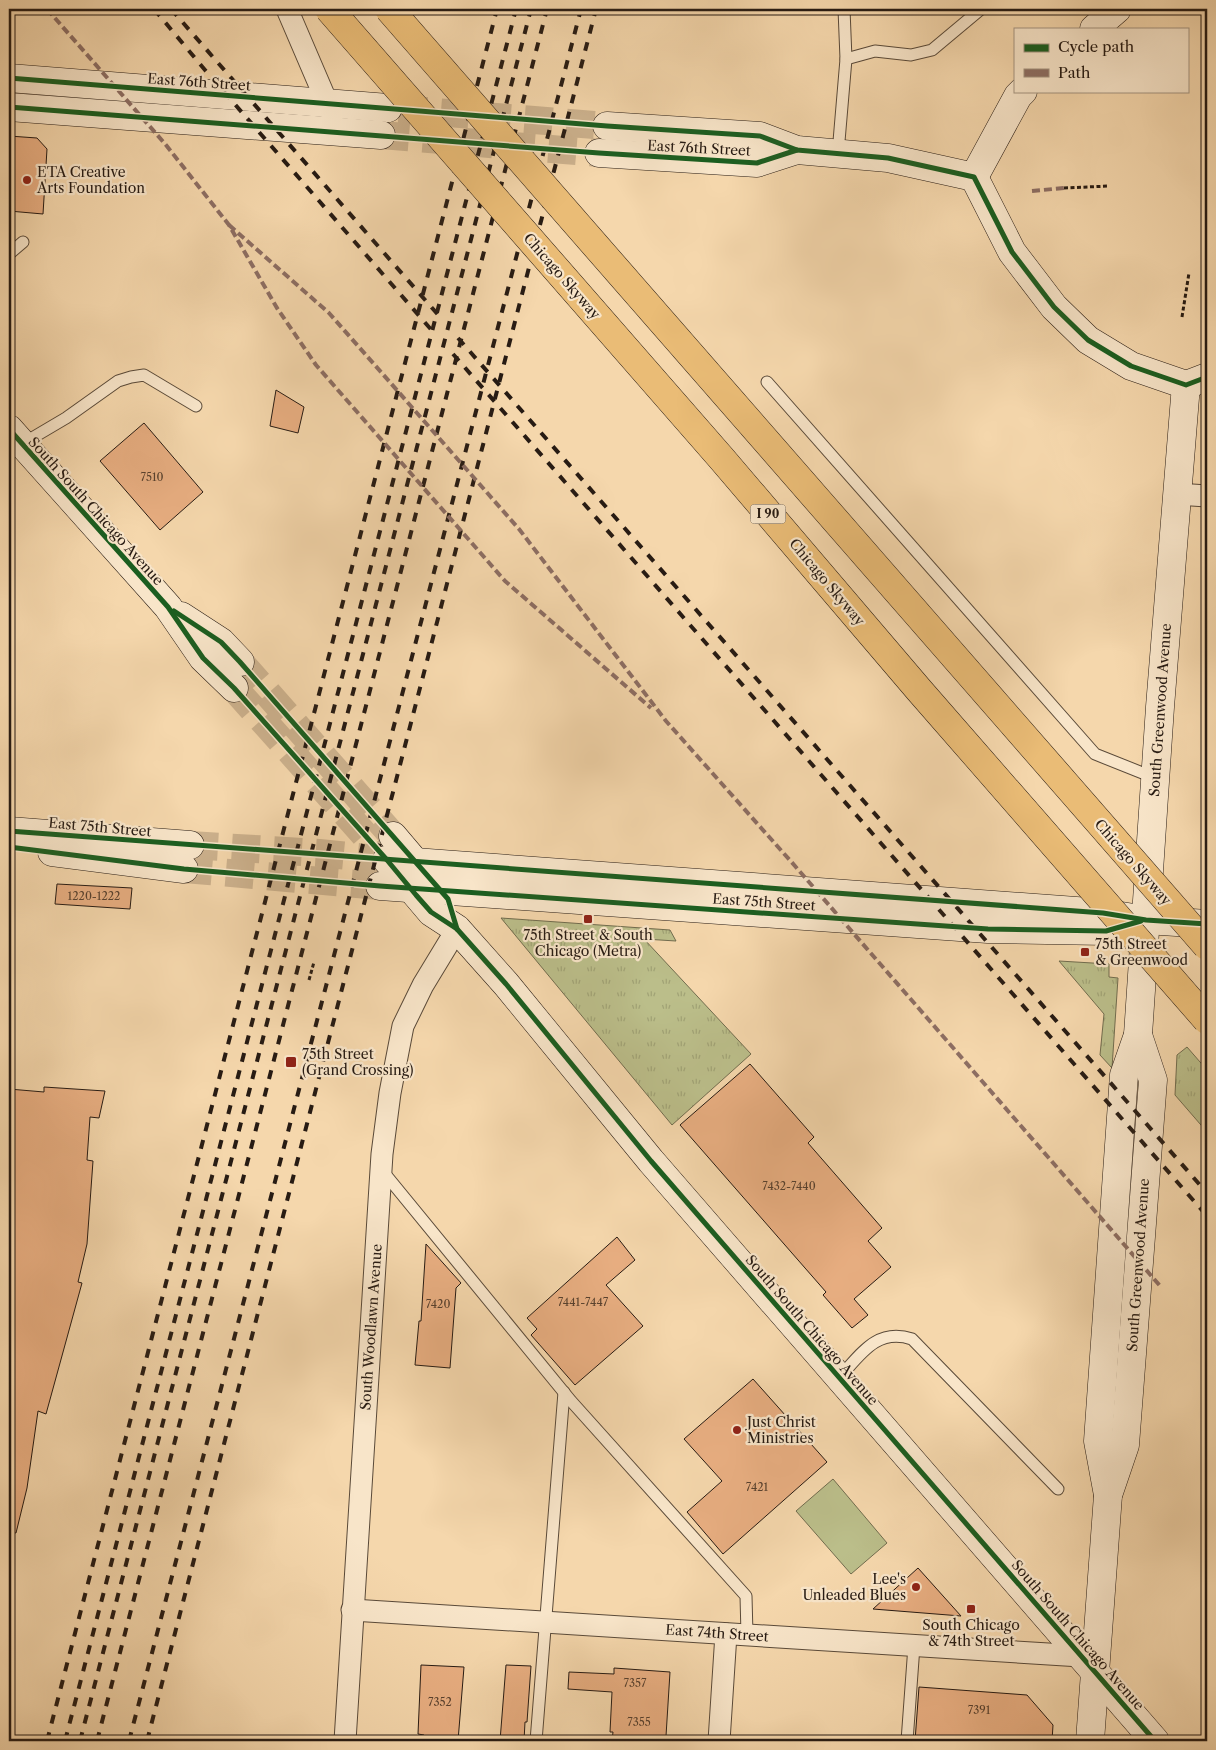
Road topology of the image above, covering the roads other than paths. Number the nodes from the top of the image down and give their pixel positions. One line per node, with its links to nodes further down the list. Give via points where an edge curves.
1 (287, 9): 11 (street)
2 (329, 9): 43 (highway, Chicago Skyway / I 90, bridge)
3 (388, 9): 42 (highway, Chicago Skyway, bridge)
4 (844, 9): 8 (lane)
5 (981, 9): 8 (lane, via 932,50 911,55 875,51)
6 (1117, 9): 7 (street)
7 (1095, 28)
8 (846, 59): 18 (lane)
9 (9, 78): 11 (street, East 76th Street)
10 (1022, 92): 20 (street)
11 (327, 103): 13 (street, East 76th Street); 15 (street)
12 (9, 107): 15 (street)
13 (388, 108)
14 (606, 126): 17 (street, East 76th Street, via 760,136)
15 (340, 132): 16 (street)
16 (381, 135)
17 (797, 150): 18 (street, East 76th Street); 19 (street, East 76th Street, via 757,163)
18 (838, 153): 20 (street, East 76th Street, via 888,158)
19 (599, 154)
20 (974, 176): 23 (street, via 1012,252 1054,307 1088,340 1131,366)
21 (23, 242): 22 (lane)
22 (9, 254)
23 (1197, 381): 27 (street, South Greenwood Avenue)
24 (767, 382): 32 (lane, via 1095,754)
25 (196, 406): 26 (lane, via 144,375 131,377 118,381 66,418)
26 (15, 437): 29 (street, South South Chicago Avenue)
27 (1177, 494): 28 (street); 32 (street, South Greenwood Avenue)
28 (1207, 496)
29 (168, 607): 30 (street, South South Chicago Avenue, via 221,642); 31 (street, South South Chicago Avenue, via 204,658)
30 (240, 662)
31 (234, 688)
32 (1155, 778): 39 (street, South Greenwood Avenue)
33 (9, 831): 34 (street, East 75th Street, via 187,857)
34 (9, 847)
35 (415, 861): 37 (street, South South Chicago Avenue, via 390,848); 38 (street, South South Chicago Avenue); 39 (street, East 75th Street, via 1103,912)
36 (380, 886): 37 (street, East 75th Street)
37 (410, 888): 38 (street, East 75th Street); 41 (street, South South Chicago Avenue, via 431,912)
38 (440, 890): 39 (street, East 75th Street, via 988,929 1106,931); 41 (street, South South Chicago Avenue, via 448,899)
39 (1146, 920): 40 (street, East 75th Street); 53 (street, South Greenwood Avenue, via 1138,1035 1124,1075 1098,1442 1108,1495)
40 (1207, 924)
41 (457, 929): 44 (street, South Woodlawn Avenue, via 403,1026 390,1093); 45 (street, South South Chicago Avenue, via 651,1161)
42 (1207, 946)
43 (1207, 1020)
44 (381, 1169): 46 (lane); 48 (street, South Woodlawn Avenue)
45 (839, 1378): 47 (lane, via 876,1340 900,1335 912,1339); 53 (street, South South Chicago Avenue)
46 (564, 1392): 49 (lane); 51 (lane, via 746,1596)
47 (1058, 1489)
48 (352, 1610): 49 (street, East 74th Street); 54 (street, South Woodlawn Avenue)
49 (544, 1622): 50 (street, East 74th Street); 55 (lane)
50 (726, 1634): 51 (street, East 74th Street); 56 (street)
51 (747, 1635): 52 (street, East 74th Street)
52 (914, 1646): 53 (street, East 74th Street); 57 (lane)
53 (1088, 1664): 58 (street, South Greenwood Avenue); 59 (street, South South Chicago Avenue)
54 (344, 1741)
55 (536, 1741)
56 (719, 1741)
57 (907, 1741)
58 (1090, 1741)
59 (1155, 1741)

